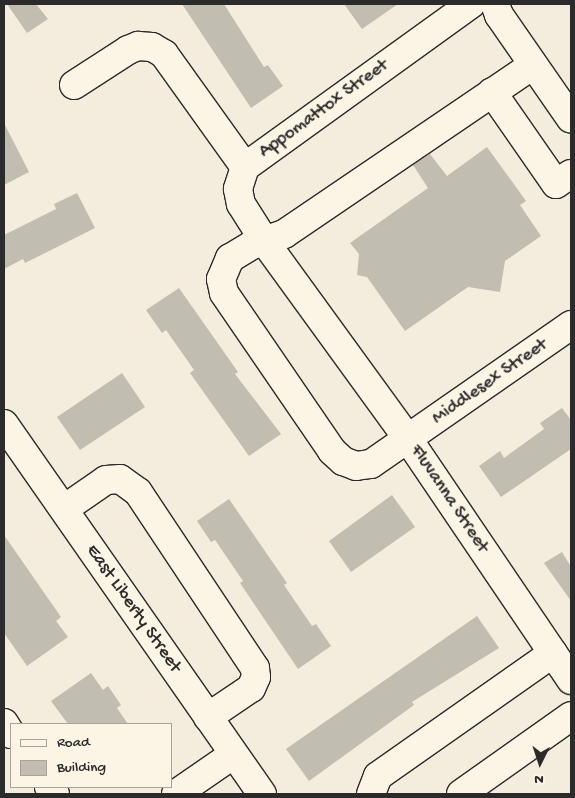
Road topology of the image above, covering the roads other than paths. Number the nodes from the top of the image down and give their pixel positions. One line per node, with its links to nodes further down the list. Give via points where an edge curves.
1 (471, 4): 3 (street, Appomattox Street)
2 (496, 4): 4 (street, via 499,15)
3 (440, 12): 8 (street, Appomattox Street)
4 (533, 65): 6 (street, Fluvanna Street); 7 (street)
5 (74, 85): 8 (street, via 128,50 138,46 152,47 164,54)
6 (492, 92): 9 (street, via 556,184); 10 (street, Fluvanna Street, via 284,234)
7 (571, 119)
8 (245, 167): 10 (street, Appomattox Street, via 238,188 242,204)
9 (571, 174)
10 (265, 242): 13 (street, Appomattox Street); 13 (street, Fluvanna Street, via 252,245 230,258 221,279 224,294 332,451 343,461 356,466 370,464)
11 (571, 325): 13 (street, Middlesex Street)
12 (4, 424): 14 (street, East Liberty Street)
13 (408, 439): 15 (street, Fluvanna Street)
14 (64, 509): 18 (street, East Liberty Street); 18 (street, via 106,480 120,479 138,492 255,668 256,677 251,688)
15 (553, 653): 16 (street, Fluvanna Street); 22 (street, via 378,776)
16 (571, 680)
17 (571, 716): 23 (street)
18 (208, 717): 19 (street, East Liberty Street)
19 (234, 754): 20 (street); 21 (street, East Liberty Street)
20 (176, 794)
21 (262, 794)
22 (371, 794)
23 (461, 794)

